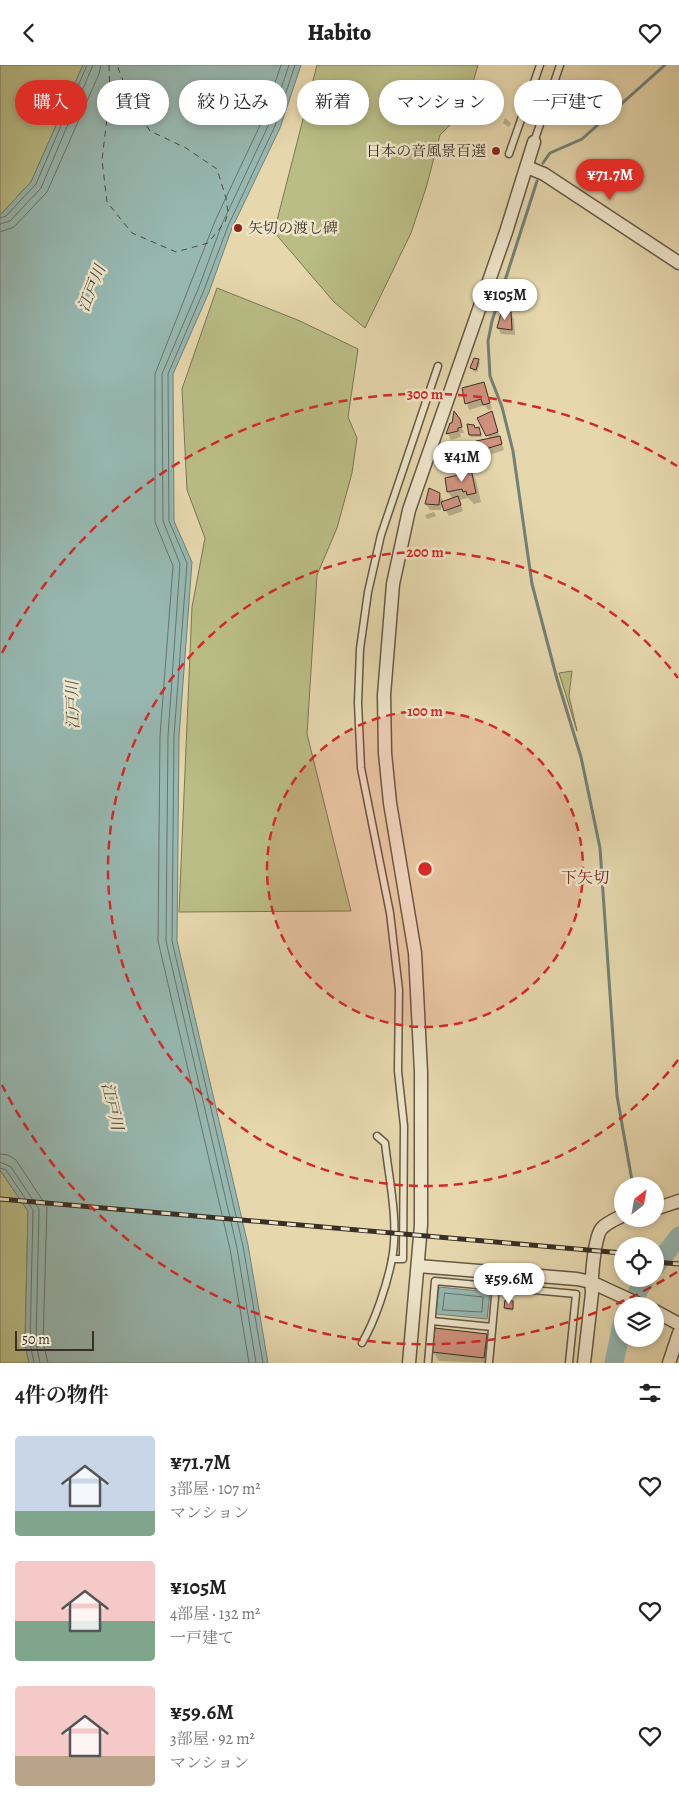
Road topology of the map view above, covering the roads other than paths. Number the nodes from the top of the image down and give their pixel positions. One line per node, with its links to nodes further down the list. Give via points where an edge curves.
1 (540, 65): 4 (lane)
2 (560, 65): 3 (lane)
3 (534, 142): 5 (street)
4 (509, 154)
5 (527, 167): 6 (street, via 544,174); 14 (street, via 409,510 394,576 388,631 385,753 418,978 422,1163)
6 (679, 263)
7 (438, 366): 13 (lane, via 381,535 360,649 361,768 390,913 399,989 398,1071 404,1126)
8 (377, 1136): 12 (lane, via 385,1143 393,1227)
9 (679, 1201): 10 (street)
10 (664, 1206)
11 (614, 1221): 15 (street, via 602,1228 597,1236)
12 (392, 1259): 13 (lane); 23 (lane, via 371,1328)
13 (404, 1259): 14 (lane)
14 (418, 1266): 15 (street); 24 (street)
15 (591, 1282): 17 (street); 28 (street)
16 (496, 1286): 19 (lane, via 435,1281); 21 (lane); 27 (lane, via 576,1294)
17 (622, 1297)
18 (664, 1316): 20 (street)
19 (432, 1321): 21 (lane); 25 (lane)
20 (679, 1324)
21 (492, 1327): 26 (lane)
22 (679, 1333): 29 (street)
23 (362, 1343)
24 (409, 1363)
25 (428, 1363)
26 (489, 1363)
27 (569, 1363)
28 (584, 1363)
29 (669, 1363)

